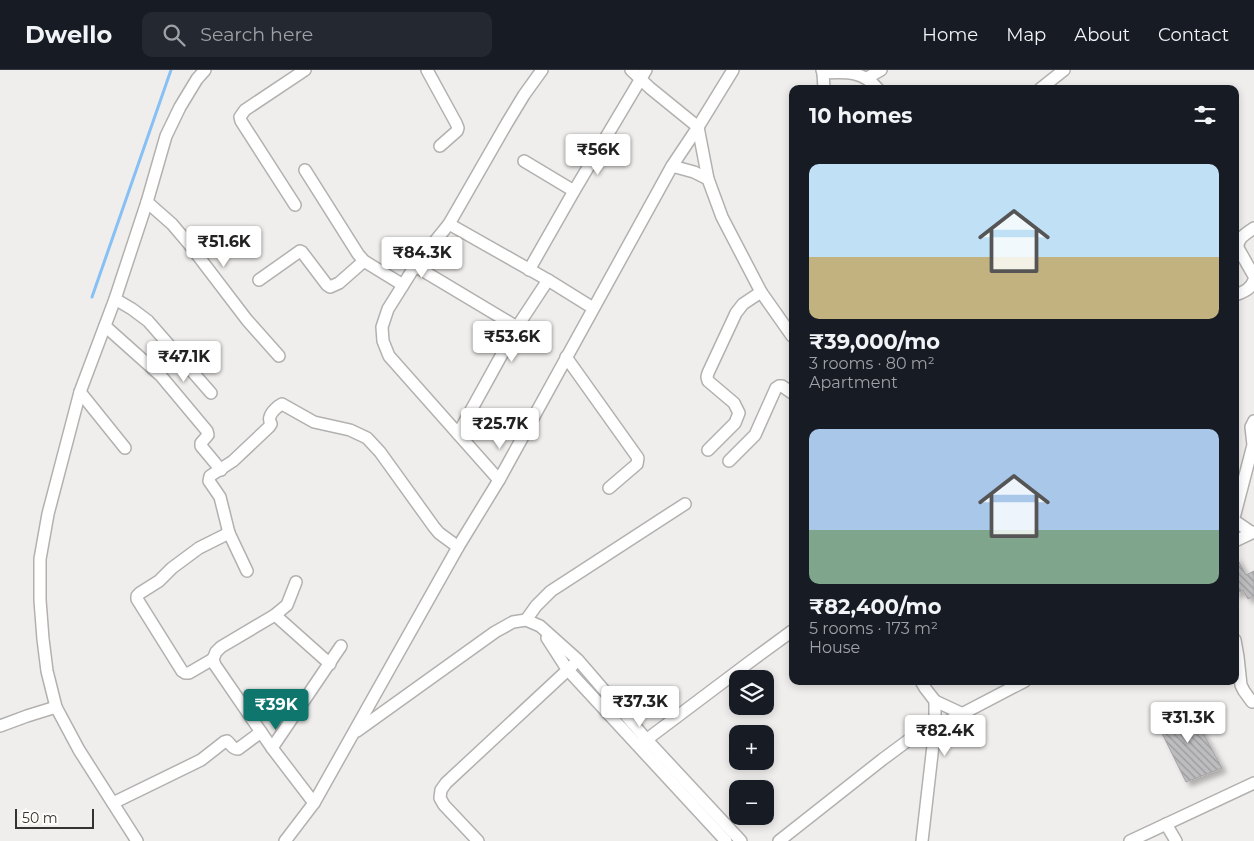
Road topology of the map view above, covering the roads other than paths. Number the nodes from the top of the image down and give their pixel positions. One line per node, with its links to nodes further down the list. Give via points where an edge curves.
1 (205, 70): 22 (street, via 180,107 166,136)
2 (305, 70): 23 (street, via 245,110 240,117)
3 (427, 70): 16 (street, via 458,128)
4 (542, 70): 24 (street, via 511,116)
5 (631, 70): 10 (street)
6 (733, 70): 15 (street)
7 (881, 70): 11 (street)
8 (1064, 70): 14 (street)
9 (822, 71): 11 (street, via 853,72); 12 (street)
10 (643, 74): 15 (street); 21 (street)
11 (867, 78): 13 (street)
12 (824, 85)
13 (874, 85)
14 (1045, 85)
15 (698, 127): 18 (street); 20 (street)
16 (440, 146)
17 (524, 161): 21 (street)
18 (672, 166): 20 (street); 39 (street)
19 (305, 170): 28 (street)
20 (708, 179): 36 (street, via 722,217)
21 (574, 191): 30 (street)
22 (148, 202): 38 (street); 43 (street, via 172,224)
23 (295, 205)
24 (449, 224): 29 (street); 30 (street)
25 (1254, 228): 26 (street)
26 (1239, 242)
27 (1239, 250): 31 (street)
28 (364, 261): 32 (street, via 330,287 300,251); 35 (street)
29 (415, 266): 35 (street); 41 (street)
30 (529, 270): 33 (street)
31 (1254, 276)
32 (259, 280)
33 (548, 280): 39 (street); 41 (street)
34 (1254, 280): 37 (street, via 1248,290)
35 (403, 285): 49 (street, via 388,309 382,327 383,341 389,356)
36 (761, 292): 42 (street); 51 (street, via 736,313 708,372 708,381 734,403 739,414 735,423)
37 (1239, 293)
38 (115, 299): 40 (street); 47 (street, via 148,321)
39 (593, 308): 44 (street)
40 (105, 326): 46 (street); 53 (street, via 161,376 207,431 201,446)
41 (517, 327): 49 (street)
42 (789, 332)
43 (279, 356)
44 (566, 357): 54 (street); 55 (street, via 638,458 637,464)
45 (789, 391): 52 (street, via 782,386 776,388 755,435)
46 (80, 392): 50 (street); 79 (street, via 48,514 40,559 43,638)
47 (211, 393)
48 (1254, 421): 56 (street, via 1251,427 1254,445)
49 (458, 434): 54 (street)
50 (125, 448)
51 (708, 450)
52 (729, 460)
53 (220, 470): 60 (street, via 210,476 209,481 220,497); 62 (street, via 271,424 269,418 280,404 286,404 314,422 350,430 367,438 434,527)
54 (498, 480): 62 (street)
55 (609, 488)
56 (1239, 499)
57 (684, 504): 66 (street, via 551,591)
58 (1239, 523): 59 (street)
59 (1253, 532): 61 (street)
60 (228, 533): 63 (street); 70 (street, via 199,548 137,596 185,673)
61 (1239, 539)
62 (458, 547): 84 (street)
63 (247, 571)
64 (296, 582): 65 (street, via 287,604)
65 (275, 615): 70 (street, via 221,647); 72 (street)
66 (526, 620): 67 (street); 84 (street, via 513,622 495,632)
67 (540, 626): 71 (street); 74 (street)
68 (789, 633): 85 (street)
69 (341, 646): 72 (street)
70 (213, 659): 83 (street)
71 (578, 660): 74 (street); 85 (street)
72 (330, 664): 86 (street)
73 (1239, 666): 78 (street, via 1241,684)
74 (567, 669): 85 (street); 93 (street, via 441,790 440,798 444,805)
75 (923, 685): 77 (street)
76 (1017, 685): 80 (street)
77 (935, 701): 80 (street); 82 (street)
78 (1252, 702)
79 (56, 706): 81 (street); 88 (street)
80 (963, 714): 82 (street)
81 (0, 726)
82 (935, 728): 96 (street, via 910,739); 97 (street)
83 (261, 732): 86 (street); 88 (street, via 238,748 224,742 201,760)
84 (355, 732): 89 (street)
85 (642, 743): 94 (street); 95 (street)
86 (272, 748): 89 (street)
87 (1254, 783): 90 (street)
88 (113, 803): 91 (street)
89 (314, 803): 92 (street)
90 (1166, 824): 98 (street); 99 (street)
91 (137, 841)
92 (285, 841)
93 (478, 841)
94 (726, 841)
95 (741, 841)
96 (779, 841)
97 (922, 841)
98 (1130, 841)
99 (1176, 841)

